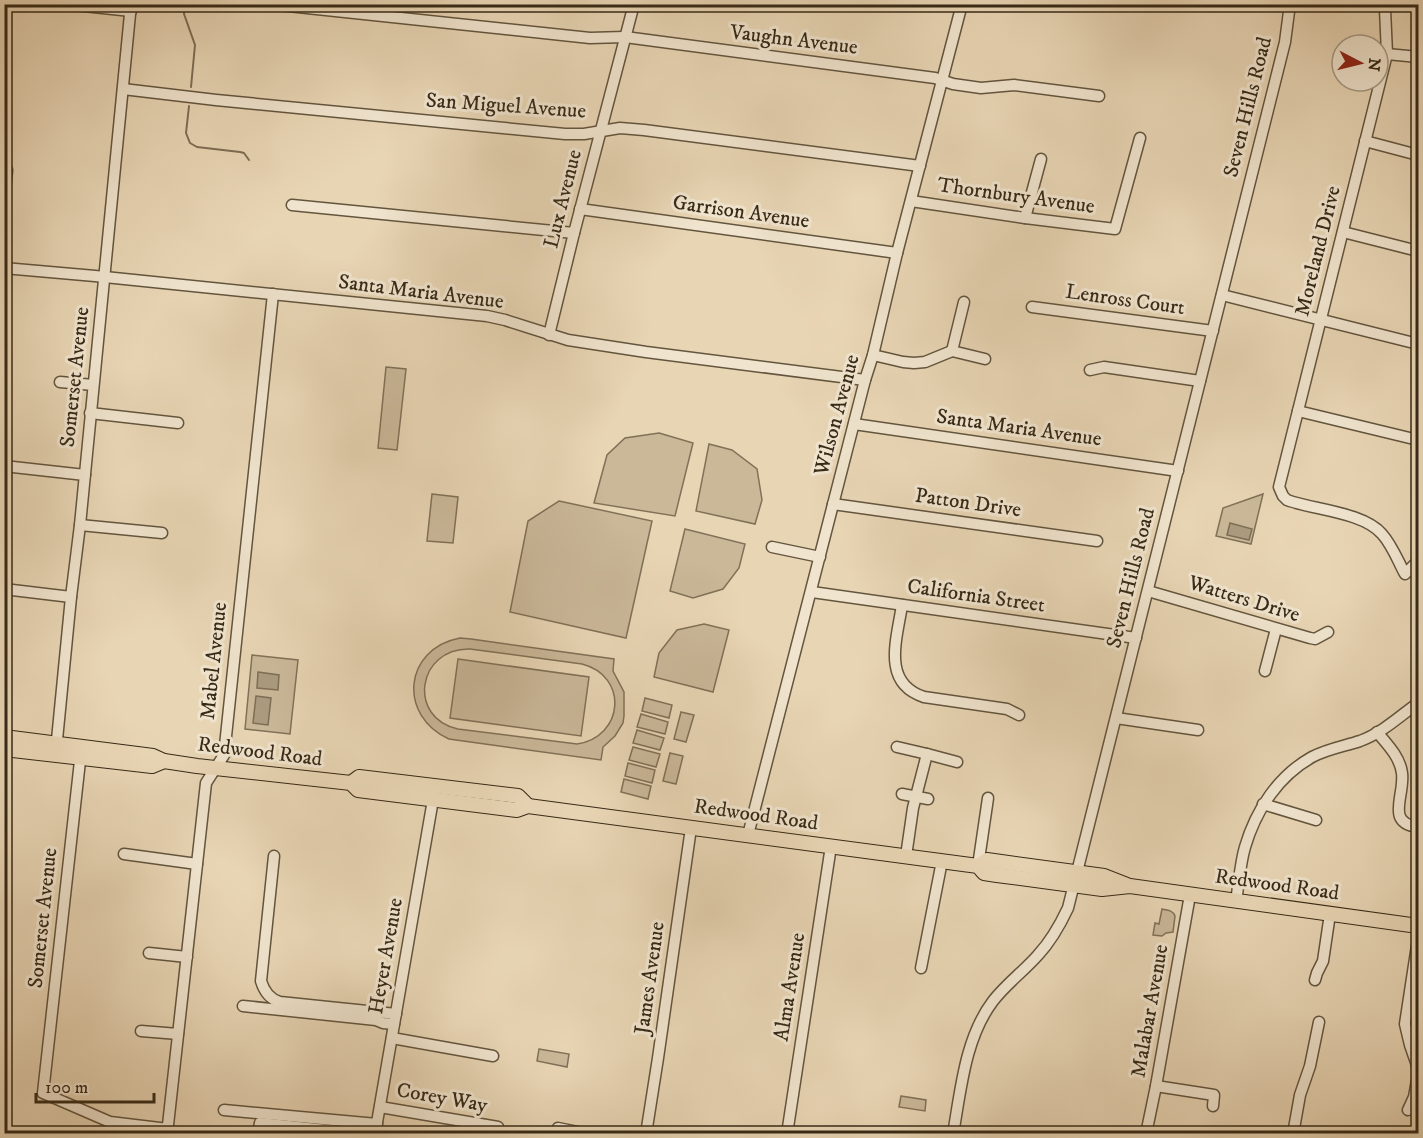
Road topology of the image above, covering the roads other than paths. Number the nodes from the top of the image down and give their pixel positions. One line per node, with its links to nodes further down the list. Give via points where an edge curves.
1 (65, 4): 6 (street)
2 (269, 4): 9 (street, Vaughn Avenue, via 590,38)
3 (634, 4): 9 (street, Lux Avenue)
4 (962, 4): 12 (street, Wilson Avenue)
5 (1290, 4): 35 (street, Seven Hills Road, via 1285,42)
6 (131, 8): 13 (street, Somerset Avenue)
7 (1385, 9): 8 (street, Moreland Drive)
8 (1386, 33)
9 (625, 37): 12 (street, Vaughn Avenue); 16 (street, Lux Avenue)
10 (1390, 54): 11 (street)
11 (1419, 57)
12 (942, 80): 15 (street, Vaughn Avenue, via 981,88 1014,85); 21 (street, Wilson Avenue)
13 (123, 89): 16 (street, San Miguel Avenue, via 565,134); 33 (street, Somerset Avenue)
14 (1377, 93): 18 (street, Moreland Drive)
15 (1099, 96)
16 (601, 130): 21 (street, San Miguel Avenue, via 644,129); 26 (street, Lux Avenue)
17 (1140, 138): 27 (street, Thornbury Avenue, via 1115,229)
18 (1365, 141): 19 (street); 28 (street, Moreland Drive)
19 (1419, 155)
20 (1041, 159): 27 (street)
21 (920, 166): 24 (street, Wilson Avenue)
22 (7, 170): 23 (street)
23 (4, 201)
24 (911, 201): 27 (street, Thornbury Avenue); 31 (street, Wilson Avenue)
25 (292, 205): 29 (street)
26 (580, 209): 29 (street, Lux Avenue); 31 (street, Garrison Avenue)
27 (1025, 218)
28 (1343, 232): 30 (street); 38 (street, Moreland Drive)
29 (574, 233): 40 (street, Lux Avenue)
30 (1419, 251)
31 (897, 253): 43 (street, Wilson Avenue)
32 (4, 268): 33 (street, Santa Maria Avenue)
33 (105, 277): 34 (street, Santa Maria Avenue); 49 (street, Somerset Avenue)
34 (273, 294): 40 (street, Santa Maria Avenue, via 487,316); 86 (street, Mabel Avenue, via 224,755)
35 (1222, 294): 38 (street); 39 (street, Seven Hills Road)
36 (964, 302): 42 (street)
37 (1032, 307): 39 (street, Lenross Court)
38 (1320, 320): 41 (street); 50 (street, Moreland Drive)
39 (1213, 331): 47 (street, Seven Hills Road)
40 (549, 334): 46 (street, Santa Maria Avenue, via 646,352)
41 (1419, 344)
42 (952, 351): 43 (street, via 914,363); 44 (street)
43 (873, 355): 46 (street, Wilson Avenue)
44 (985, 359)
45 (1090, 370): 47 (street, via 1104,367)
46 (865, 380): 53 (street, Wilson Avenue)
47 (1200, 381): 56 (street, Seven Hills Road)
48 (60, 382): 49 (street)
49 (93, 385): 51 (street, Somerset Avenue)
50 (1298, 411): 54 (street); 64 (street, Moreland Drive, via 1280,492 1287,500 1359,518 1374,526 1405,574)
51 (90, 413): 52 (street); 57 (street, Somerset Avenue)
52 (178, 423)
53 (854, 424): 56 (street, Santa Maria Avenue); 58 (street, Wilson Avenue)
54 (1419, 440)
55 (4, 466): 57 (street)
56 (1178, 471): 66 (street, Seven Hills Road)
57 (85, 475): 59 (street, Somerset Avenue)
58 (833, 504): 61 (street, Patton Drive); 63 (street, Wilson Avenue)
59 (80, 525): 60 (street); 68 (street, Somerset Avenue)
60 (162, 533)
61 (1097, 541)
62 (772, 547): 63 (street)
63 (820, 557): 67 (street, Wilson Avenue)
64 (1419, 561)
65 (4, 589): 68 (street)
66 (1148, 591): 70 (street, Watters Drive); 72 (street, Seven Hills Road)
67 (812, 592): 69 (street, California Street); 96 (street, Wilson Avenue)
68 (71, 597): 82 (street, Somerset Avenue)
69 (903, 605): 72 (street, California Street); 75 (street, via 895,665 906,688 924,697 1007,709)
70 (1276, 629): 71 (street, Watters Drive, via 1315,639); 73 (street)
71 (1328, 632)
72 (1136, 638): 76 (street, Seven Hills Road)
73 (1265, 671)
74 (1419, 703): 78 (street)
75 (1019, 715)
76 (1116, 718): 77 (street); 104 (street, Seven Hills Road)
77 (1198, 730)
78 (1377, 732): 92 (street, via 1313,756 1289,774); 94 (street, via 1402,772 1398,813 1402,821)
79 (4, 737): 82 (main road, Redwood Road)
80 (897, 747): 84 (street)
81 (4, 749): 82 (main road, Redwood Road)
82 (56, 749): 83 (main road, Redwood Road)
83 (81, 752): 86 (main road, Redwood Road, via 152,766 164,761); 131 (street, Somerset Avenue, via 43,1093 110,1122)
84 (927, 754): 85 (street); 89 (street)
85 (957, 762)
86 (216, 768): 87 (main road, Redwood Road, via 351,783 359,777); 102 (street, Mabel Avenue, via 206,783)
87 (434, 793): 95 (main road, Redwood Road, via 518,796 528,806); 114 (street, Heyer Avenue)
88 (902, 794): 89 (street)
89 (916, 797): 91 (street); 100 (street)
90 (988, 798): 103 (street)
91 (928, 799)
92 (1263, 804): 93 (street); 106 (street, via 1245,849)
93 (1316, 820)
94 (1419, 827)
95 (691, 828): 96 (main road, Redwood Road); 136 (street, James Avenue)
96 (748, 835): 97 (main road, Redwood Road)
97 (831, 846): 100 (main road, Redwood Road); 137 (street, Alma Avenue)
98 (124, 854): 102 (street)
99 (274, 856): 114 (street, via 263,989 274,1001)
100 (906, 856): 101 (main road, Redwood Road)
101 (942, 861): 103 (main road, Redwood Road); 112 (street)
102 (197, 864): 111 (street, Mabel Avenue)
103 (978, 866): 104 (main road, Redwood Road, via 984,873)
104 (1076, 879): 105 (main road, Redwood Road, via 1102,889 1130,886); 132 (street, Seven Hills Road, via 1068,908 1055,933 992,1002 976,1029 966,1063)
105 (1190, 895): 106 (main road, Redwood Road); 123 (street, Malabar Avenue)
106 (1236, 901): 107 (main road, Redwood Road)
107 (1330, 914): 108 (main road, Redwood Road); 113 (street)
108 (1419, 926)
109 (1419, 939): 127 (street, via 1405,1024 1418,1075)
110 (149, 953): 111 (street)
111 (187, 957): 118 (street, Mabel Avenue)
112 (921, 968)
113 (1316, 980)
114 (395, 1019): 115 (street, via 248,1007); 119 (street, Heyer Avenue)
115 (251, 1020)
116 (1319, 1022): 139 (street)
117 (141, 1031): 118 (street)
118 (178, 1034): 131 (street, Mabel Avenue)
119 (392, 1038): 121 (street); 125 (street, Heyer Avenue)
120 (474, 1040): 121 (street)
121 (473, 1056): 122 (street)
122 (493, 1056)
123 (1156, 1086): 124 (street, via 1214,1095); 138 (street, Malabar Avenue)
124 (1213, 1106)
125 (380, 1107): 128 (street, Corey Way); 130 (street, Heyer Avenue)
126 (224, 1110): 130 (street)
127 (1408, 1110)
128 (498, 1127)
129 (558, 1128): 135 (street)
130 (376, 1129)
131 (167, 1131)
132 (956, 1133)
133 (258, 1134): 134 (street, via 260,1123)
134 (364, 1134)
135 (588, 1134)
136 (646, 1134)
137 (787, 1134)
138 (1146, 1134)
139 (1293, 1134)

